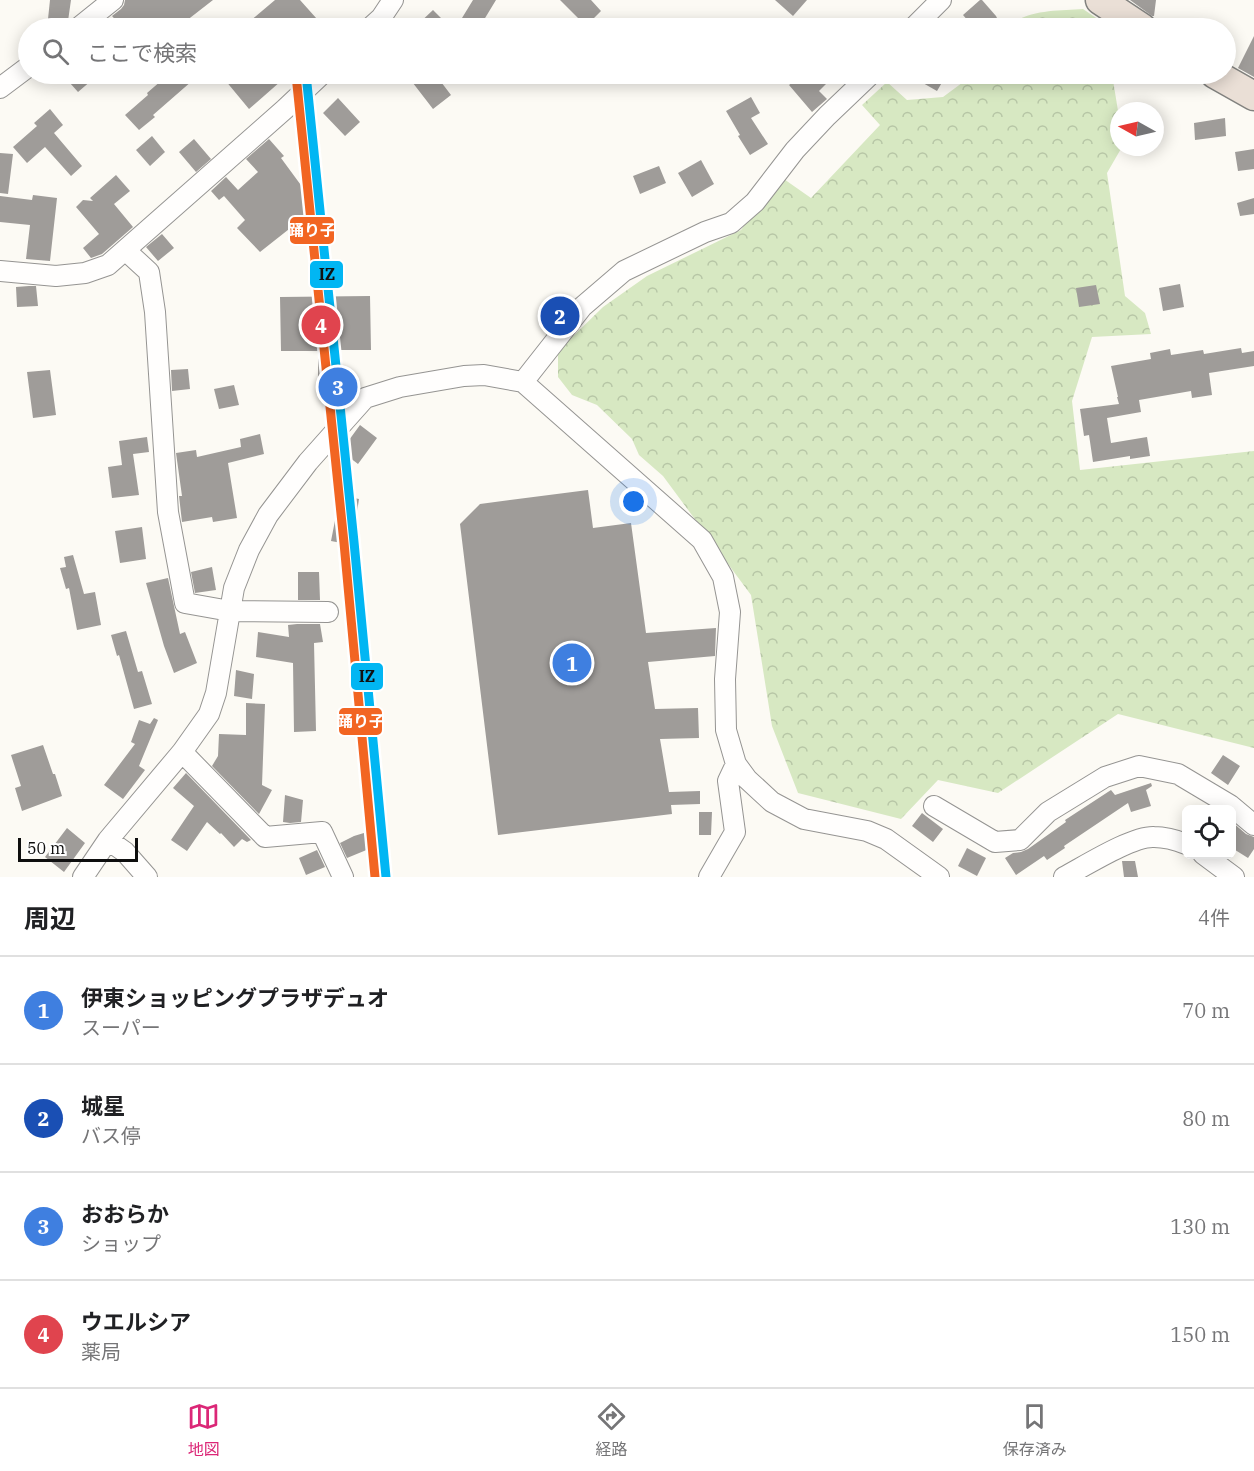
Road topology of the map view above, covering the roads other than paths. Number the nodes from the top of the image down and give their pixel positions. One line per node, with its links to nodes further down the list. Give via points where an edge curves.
1 (113, 0): 5 (street)
2 (393, 0): 6 (street)
3 (941, 0): 7 (street)
4 (1100, 0): 8 (highway)
5 (90, 18)
6 (381, 18)
7 (923, 18)
8 (1127, 18)
9 (18, 74): 13 (street)
10 (311, 84): 15 (street)
11 (861, 84): 17 (street, via 795,150 755,202 731,223 624,271 582,307)
12 (1233, 84): 14 (highway)
13 (0, 88)
14 (1254, 96)
15 (125, 250): 16 (street, via 108,266 85,273 56,276); 18 (street, via 149,272 168,512 185,603)
16 (0, 271)
17 (523, 382): 18 (street, via 484,375 464,376 400,387 365,398 308,462 268,515 249,550 234,588); 21 (street, via 702,540 723,577 730,612 726,730)
18 (230, 611): 19 (street); 20 (street, via 209,714)
19 (328, 612)
20 (182, 752): 24 (street); 29 (street, via 265,837 321,832)
21 (736, 764): 30 (street, via 728,781 735,832); 31 (street, via 772,802 804,819 867,831 886,839)
22 (934, 806): 23 (street, via 995,842 1020,840 1048,812 1105,777 1139,766 1178,774 1230,805)
23 (1254, 825)
24 (108, 840): 27 (street); 28 (street)
25 (1182, 842): 32 (street, via 1152,837 1128,843)
26 (1209, 859): 33 (street)
27 (83, 877)
28 (147, 877)
29 (343, 877)
30 (709, 877)
31 (939, 877)
32 (1064, 877)
33 (1234, 877)

